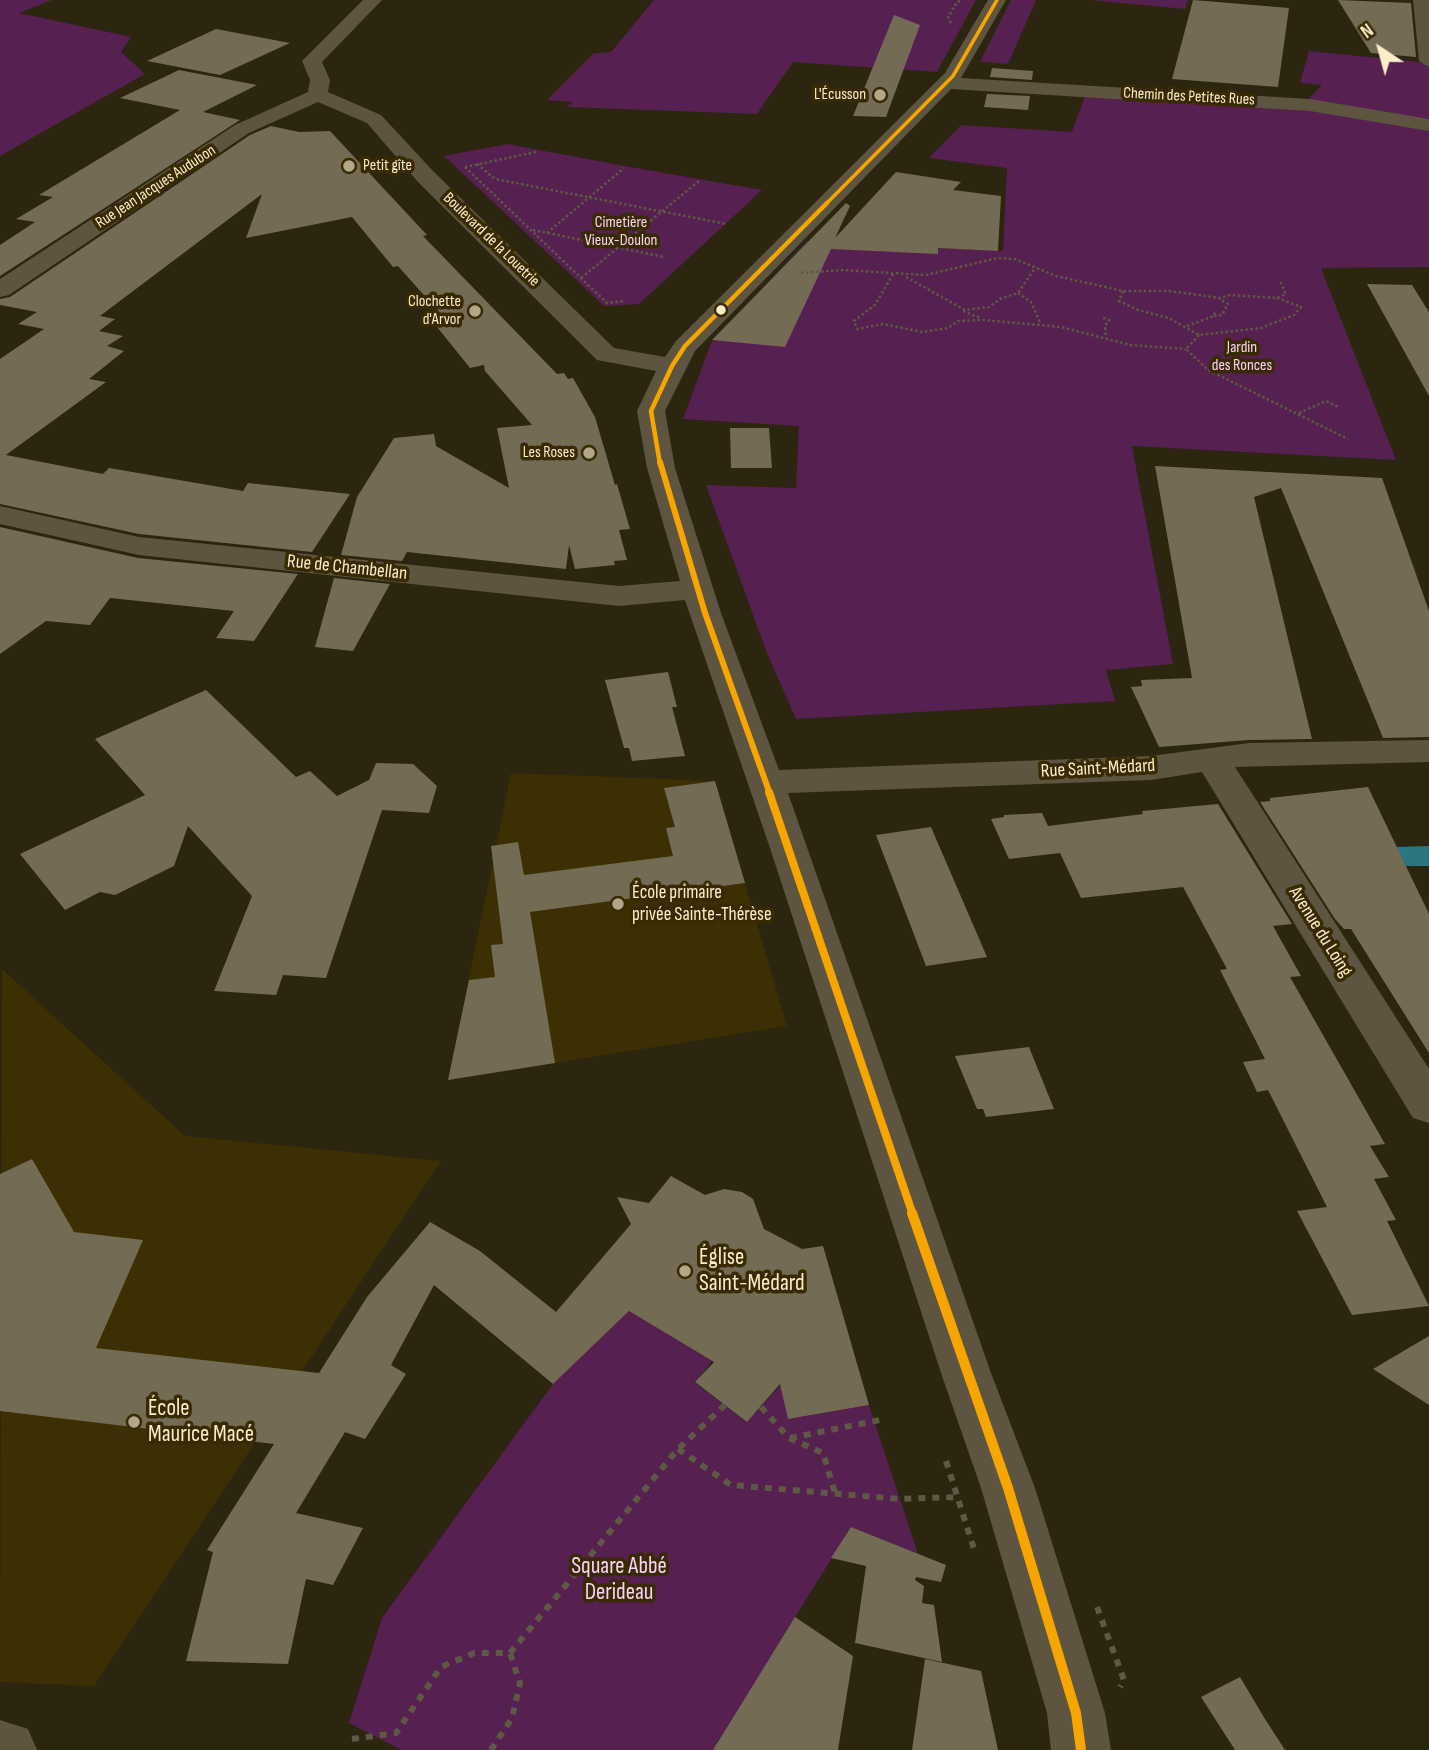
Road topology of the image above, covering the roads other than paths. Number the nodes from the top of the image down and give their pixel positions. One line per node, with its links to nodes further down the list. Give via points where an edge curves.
1 (373, 0): 6 (street, via 312,61 320,80)
2 (997, 0): 5 (street)
3 (1422, 0): 4 (street)
4 (1429, 61)
5 (947, 82): 7 (street, Chemin des Petites Rues, via 1310,105); 9 (street, via 705,323)
6 (318, 95): 8 (street, Rue Jean Jacques Audubon, via 242,129); 9 (street, Boulevard de la Louetrie, via 374,119 426,177 606,354)
7 (1429, 125)
8 (0, 290)
9 (672, 366): 11 (street, via 651,411 661,468)
10 (0, 515): 11 (street, Rue de Chambellan, via 139,545 207,553 619,596)
11 (698, 589): 14 (street)
12 (1429, 751): 13 (street, Rue Saint-Médard)
13 (1211, 758): 14 (street, Rue Saint-Médard, via 1151,768); 15 (street, Avenue du Loing)
14 (766, 782): 18 (street, via 1009,1488 1076,1713)
15 (1429, 1106)
16 (0, 1750): 17 (street)
17 (7, 1750)
18 (1081, 1750)

